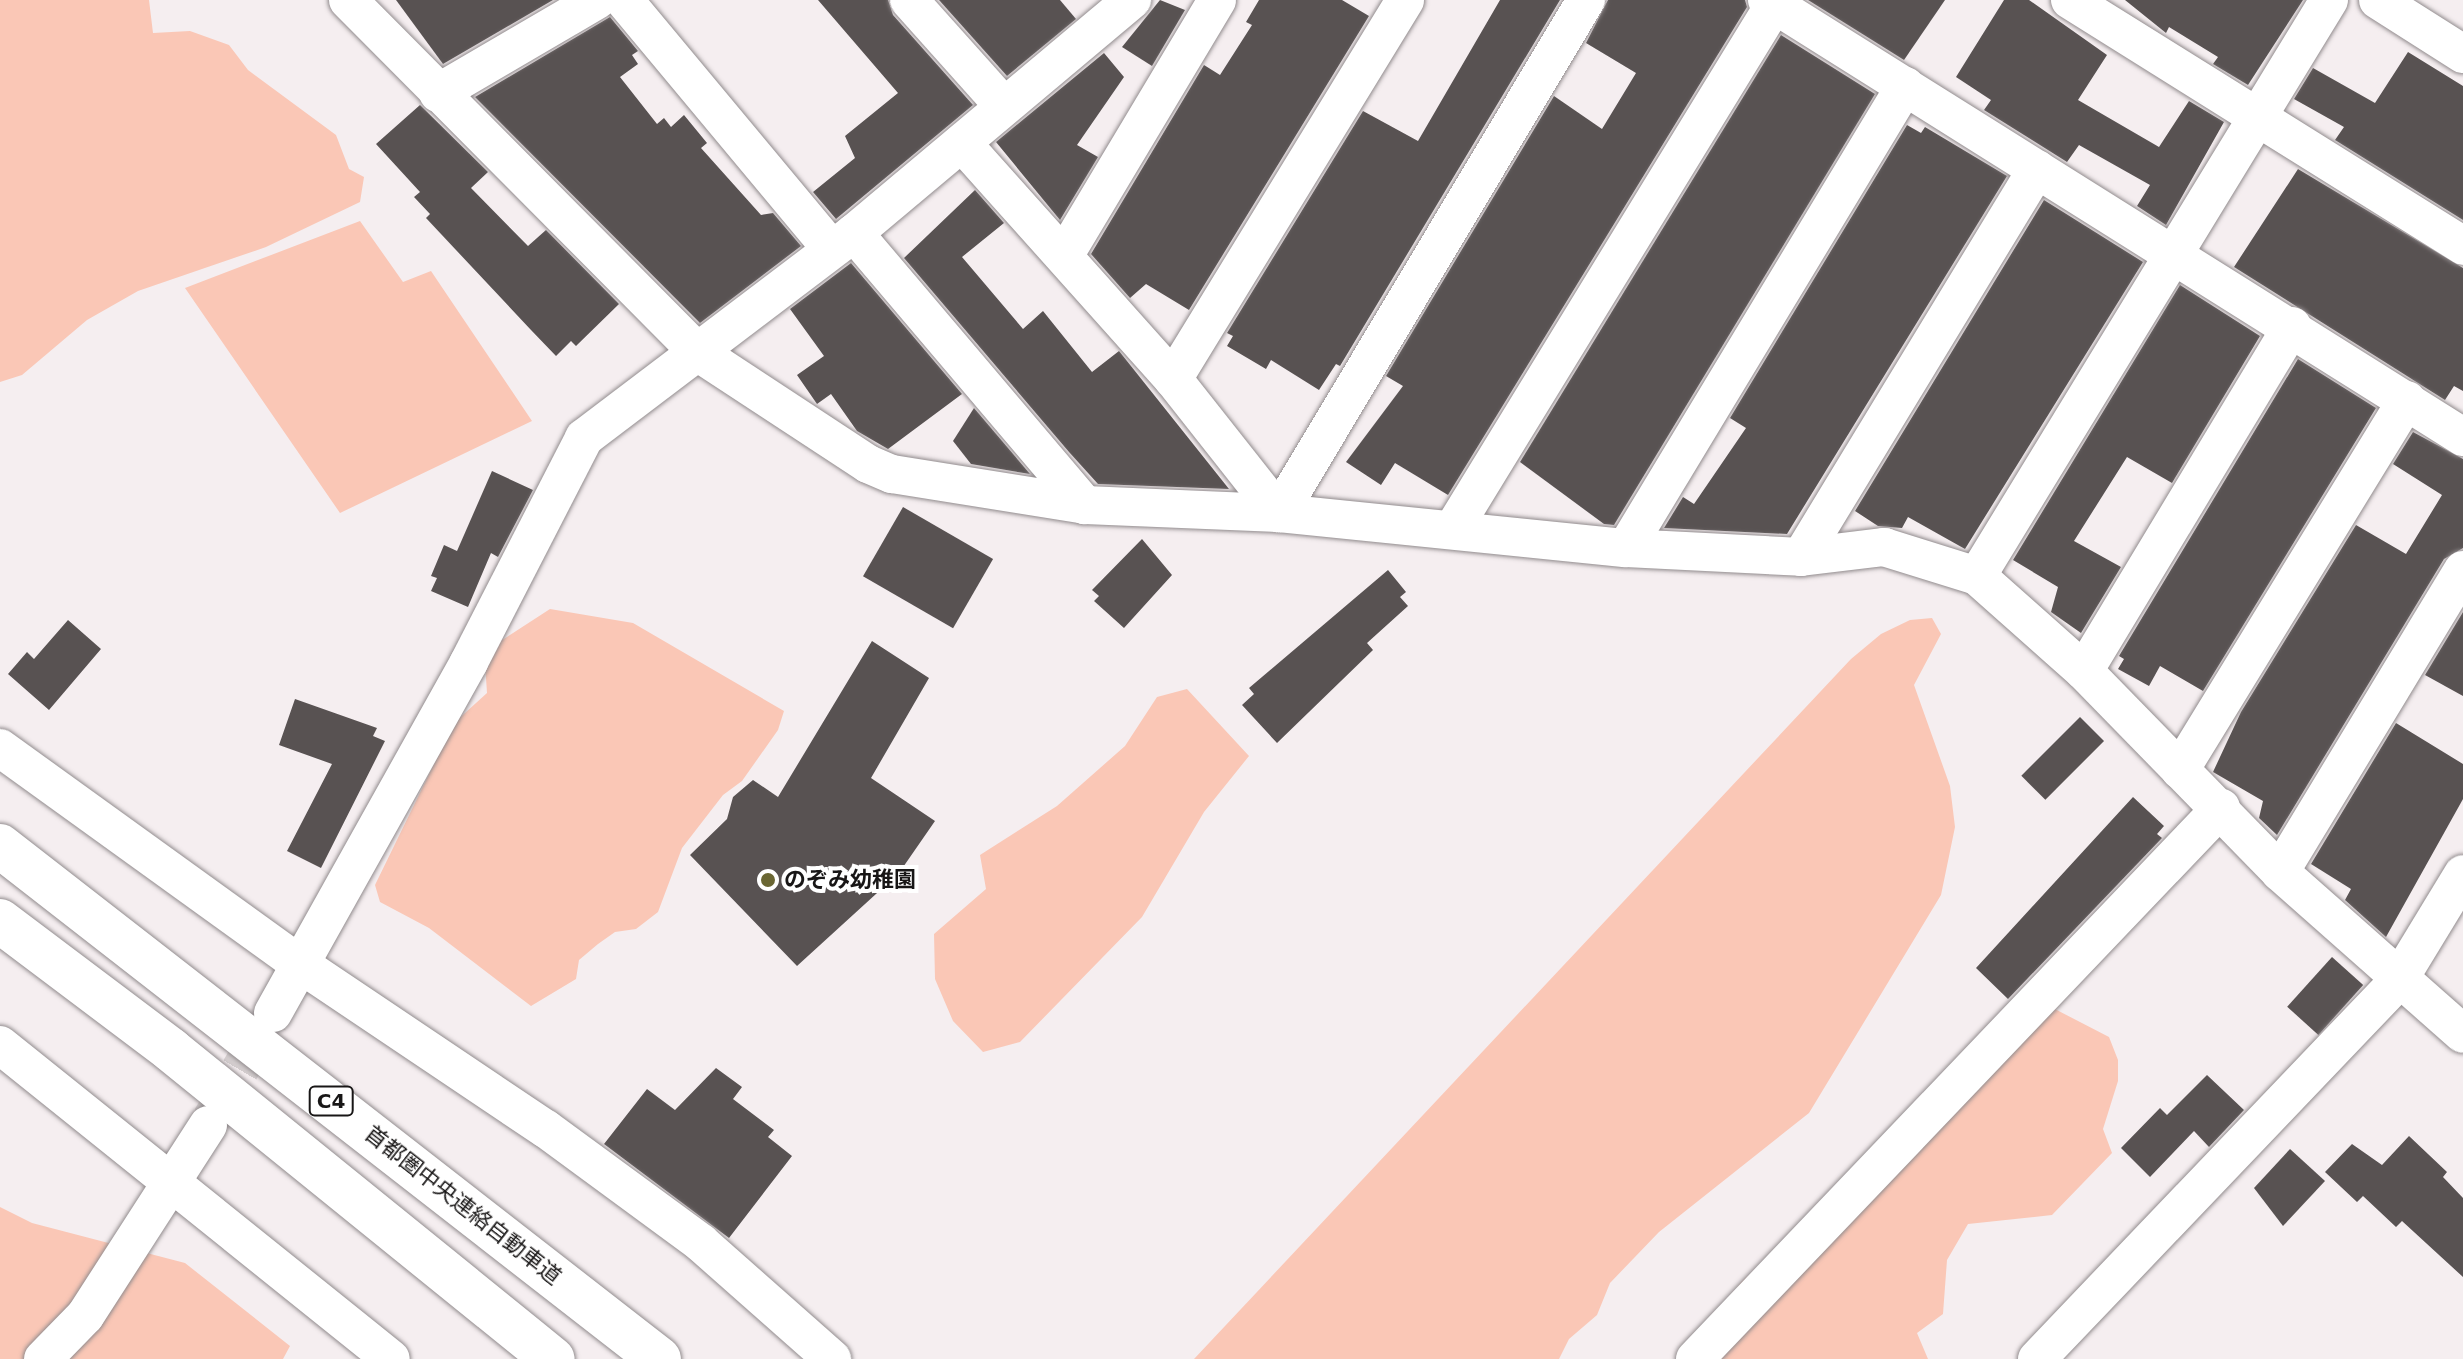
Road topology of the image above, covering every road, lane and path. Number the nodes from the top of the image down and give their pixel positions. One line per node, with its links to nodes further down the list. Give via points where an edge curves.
1 (348, 0): 15 (street)
2 (597, 0): 15 (street)
3 (624, 0): 20 (street)
4 (909, 0): 16 (street)
5 (1217, 0): 23 (street)
6 (1405, 0): 26 (street)
7 (1586, 0): 30 (street)
8 (2070, 0): 17 (street)
9 (2329, 0): 17 (street)
10 (2378, 0): 13 (street)
11 (1770, 2): 14 (street); 31 (street)
12 (1119, 3): 16 (street)
13 (2463, 54)
14 (1905, 86): 19 (street); 32 (street)
15 (438, 93): 25 (street)
16 (1002, 104): 18 (street)
17 (2257, 117): 21 (street); 22 (street)
18 (962, 143): 20 (street); 23 (street)
19 (2037, 169): 22 (street); 33 (street)
20 (842, 240): 25 (street); 29 (street)
21 (2463, 246)
22 (2170, 252): 24 (street); 35 (street)
23 (1064, 256): 26 (street)
24 (2292, 326): 27 (street); 36 (street)
25 (699, 353): 29 (street, via 868,464 960,488); 44 (street, via 584,438 469,662)
26 (1173, 379): 30 (street)
27 (2407, 400): 28 (street); 38 (street)
28 (2463, 437)
29 (1085, 505): 30 (street)
30 (1279, 513): 31 (street)
31 (1453, 529): 32 (street)
32 (1626, 548): 33 (street)
33 (1801, 557): 35 (street, via 1884,547)
34 (2463, 570): 41 (street)
35 (1977, 576): 36 (street)
36 (2084, 671): 38 (street)
37 (0, 748): 44 (street)
38 (2180, 770): 39 (street)
39 (2221, 808): 41 (street); 56 (street)
40 (0, 846): 54 (highway, 首都圏中央連絡自動車道 / C4)
41 (2280, 872): 45 (street)
42 (2463, 874): 45 (street)
43 (0, 921): 53 (highway, via 171,1050)
44 (300, 964): 46 (street); 55 (street, via 546,1129 701,1243)
45 (2398, 981): 47 (street); 57 (street)
46 (273, 1013)
47 (2463, 1034)
48 (0, 1045): 50 (street)
49 (208, 1125): 50 (street)
50 (171, 1177): 51 (street, via 85,1316); 52 (street)
51 (43, 1359)
52 (391, 1359)
53 (552, 1359)
54 (659, 1359)
55 (832, 1359)
56 (1695, 1359)
57 (2037, 1359)

